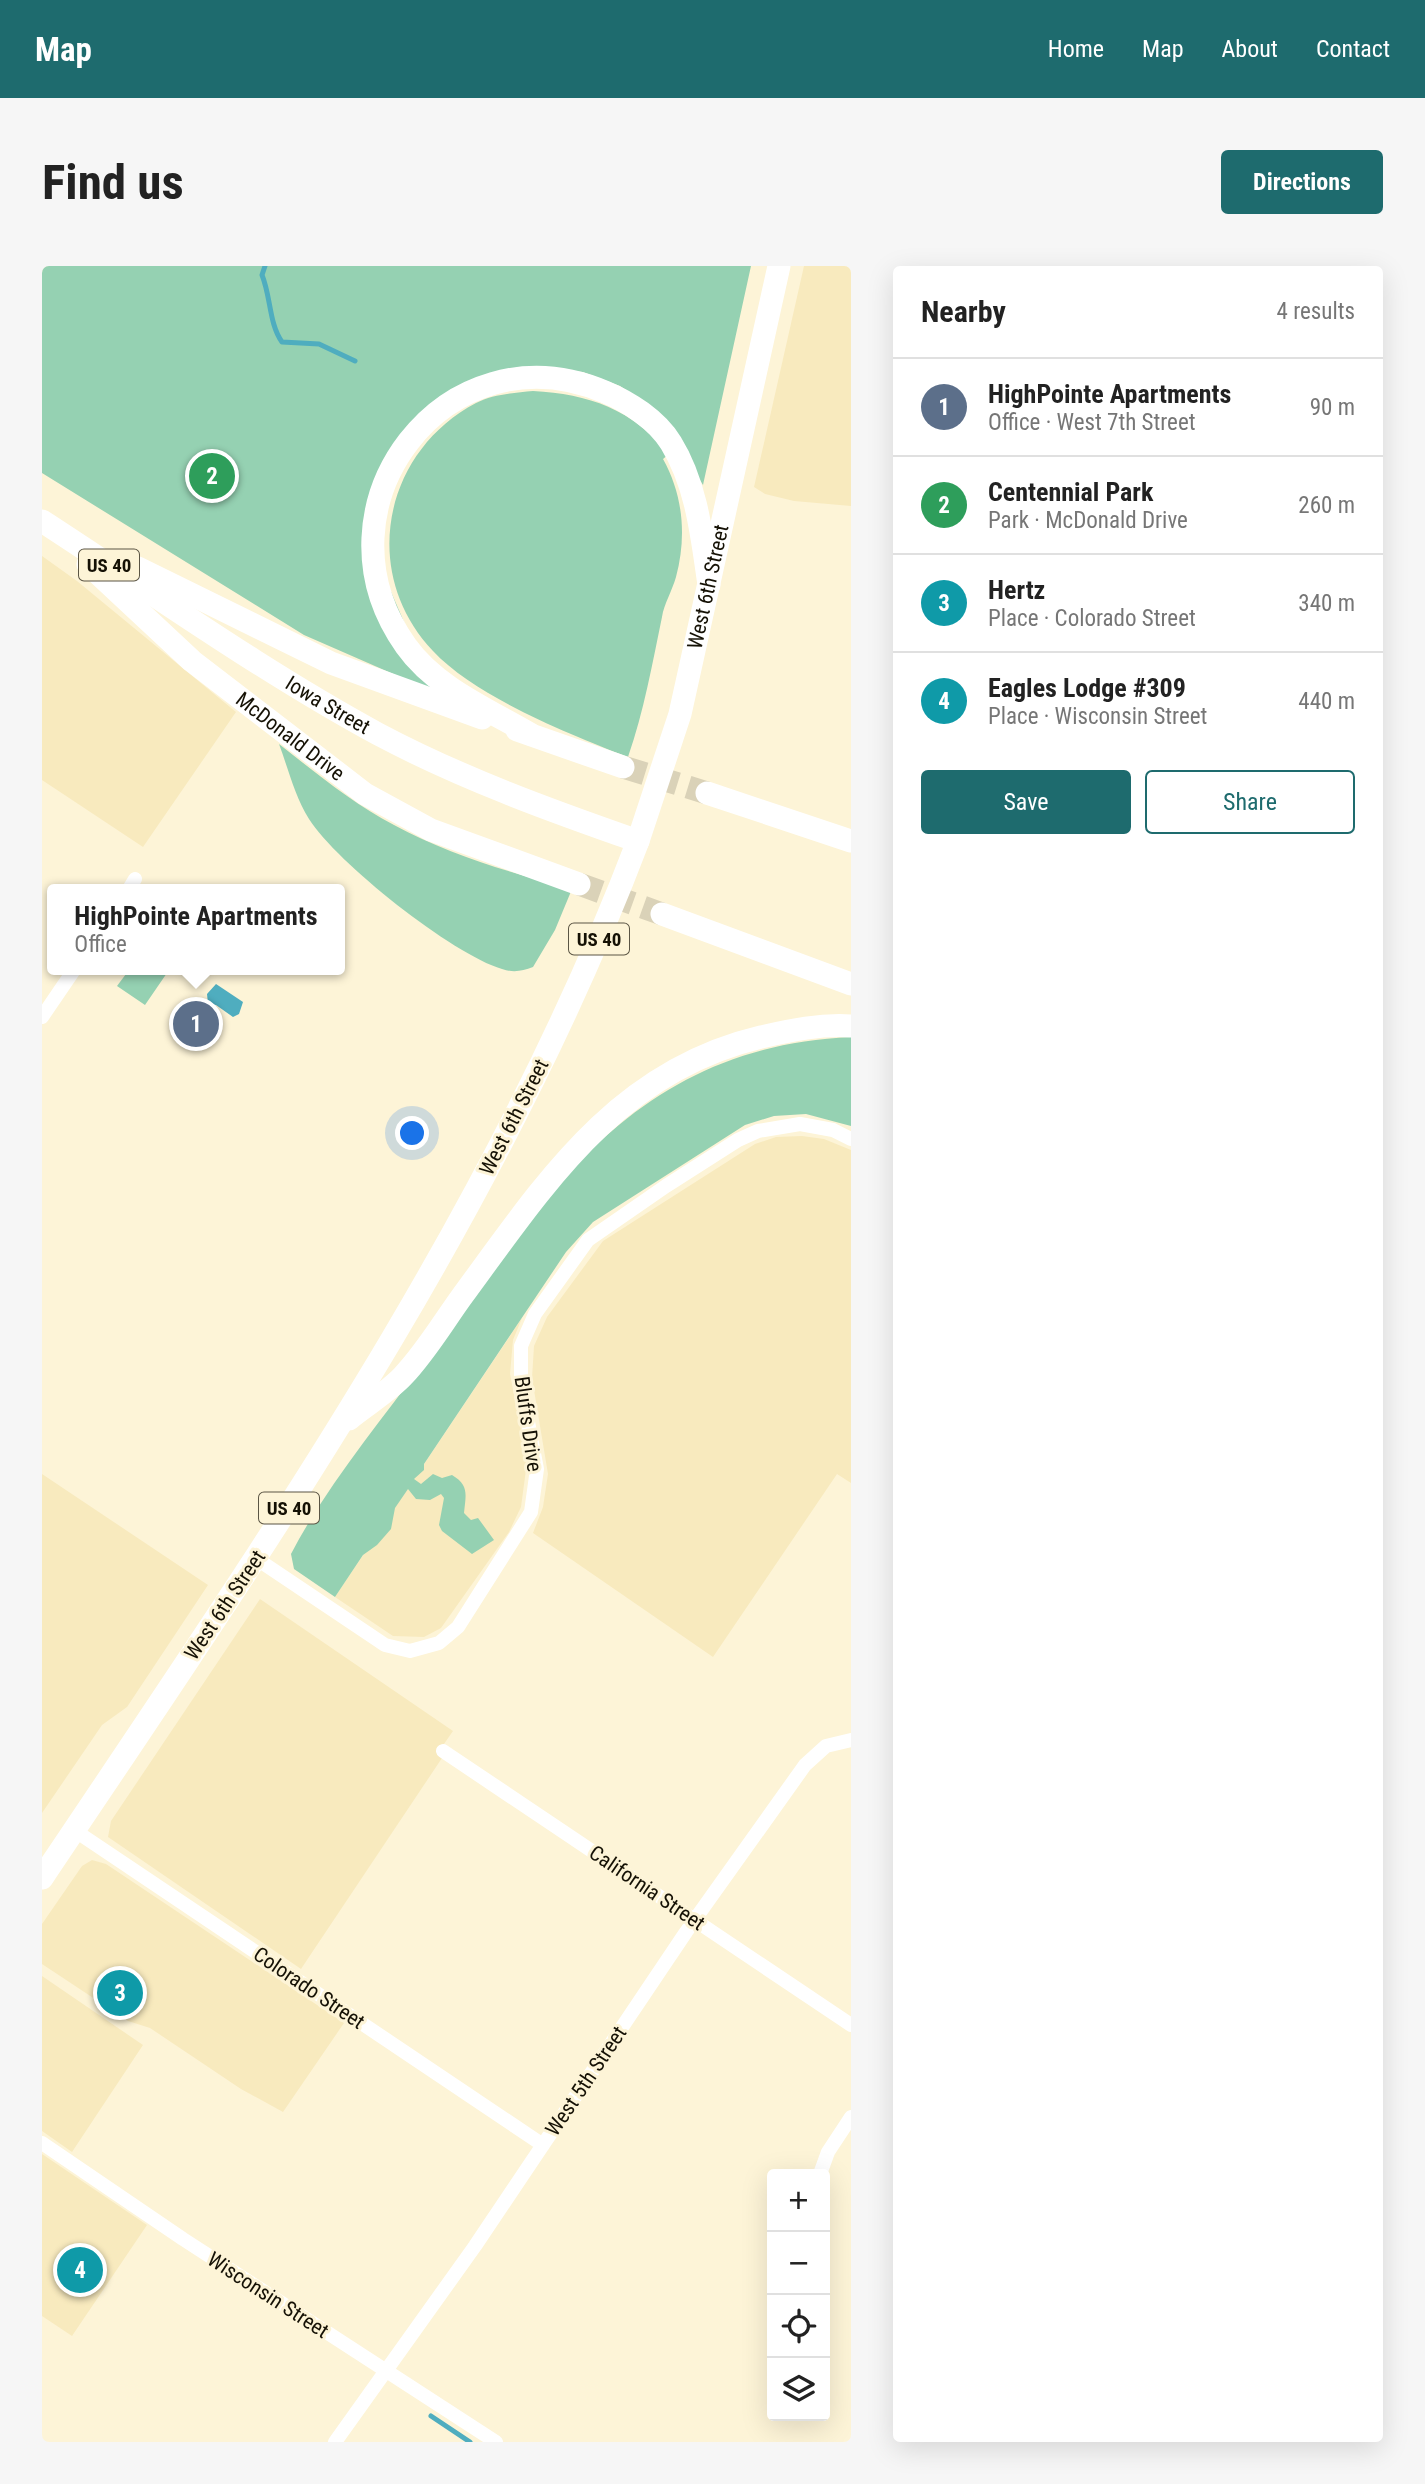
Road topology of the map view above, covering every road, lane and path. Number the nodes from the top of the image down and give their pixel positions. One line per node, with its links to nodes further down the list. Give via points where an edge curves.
1 (779, 266): 3 (main road, West 6th Street)
2 (42, 521): 4 (main road, via 331,663); 7 (main road, Iowa Street / US 40, via 296,686 381,735 522,800); 9 (main road, McDonald Drive, via 192,661 365,794 431,830)
3 (709, 585): 4 (main road, via 696,503 679,458 656,426 618,397 564,379 512,380 468,394 421,425 400,450 382,485 374,568 382,599 407,648 427,669); 7 (main road, West 6th Street, via 680,714)
4 (530, 734): 5 (main road)
5 (623, 767)
6 (707, 793): 8 (main road)
7 (638, 841): 16 (main road, West 6th Street / US 40, via 597,944 523,1100)
8 (851, 841)
9 (579, 884)
10 (662, 915): 12 (main road)
11 (71, 975): 13 (street)
12 (851, 984)
13 (42, 1017)
14 (851, 1026): 16 (main road, via 792,1029 738,1042 692,1059 613,1111 572,1151 403,1377)
15 (851, 1139): 17 (street, Bluffs Drive, via 833,1130 800,1124 758,1131 617,1217 588,1240 536,1314 521,1346 521,1385 537,1469 531,1512 458,1627 439,1643 410,1651 385,1646)
16 (338, 1427): 17 (main road, West 6th Street / US 40)
17 (257, 1559): 20 (main road, West 6th Street / US 40)
18 (851, 1740): 22 (street, West 5th Street, via 826,1746 805,1765)
19 (443, 1751): 22 (street, California Street)
20 (74, 1830): 21 (main road, West 6th Street / US 40); 26 (street, Colorado Street)
21 (42, 1878)
22 (695, 1920): 23 (street, California Street); 26 (street, West 5th Street)
23 (851, 2025)
24 (851, 2117): 27 (street)
25 (42, 2143): 28 (street, Wisconsin Street)
26 (543, 2145): 28 (street, West 5th Street)
27 (822, 2169)
28 (384, 2371): 29 (street, West 5th Street); 30 (street, Wisconsin Street)
29 (335, 2442)
30 (496, 2442)

